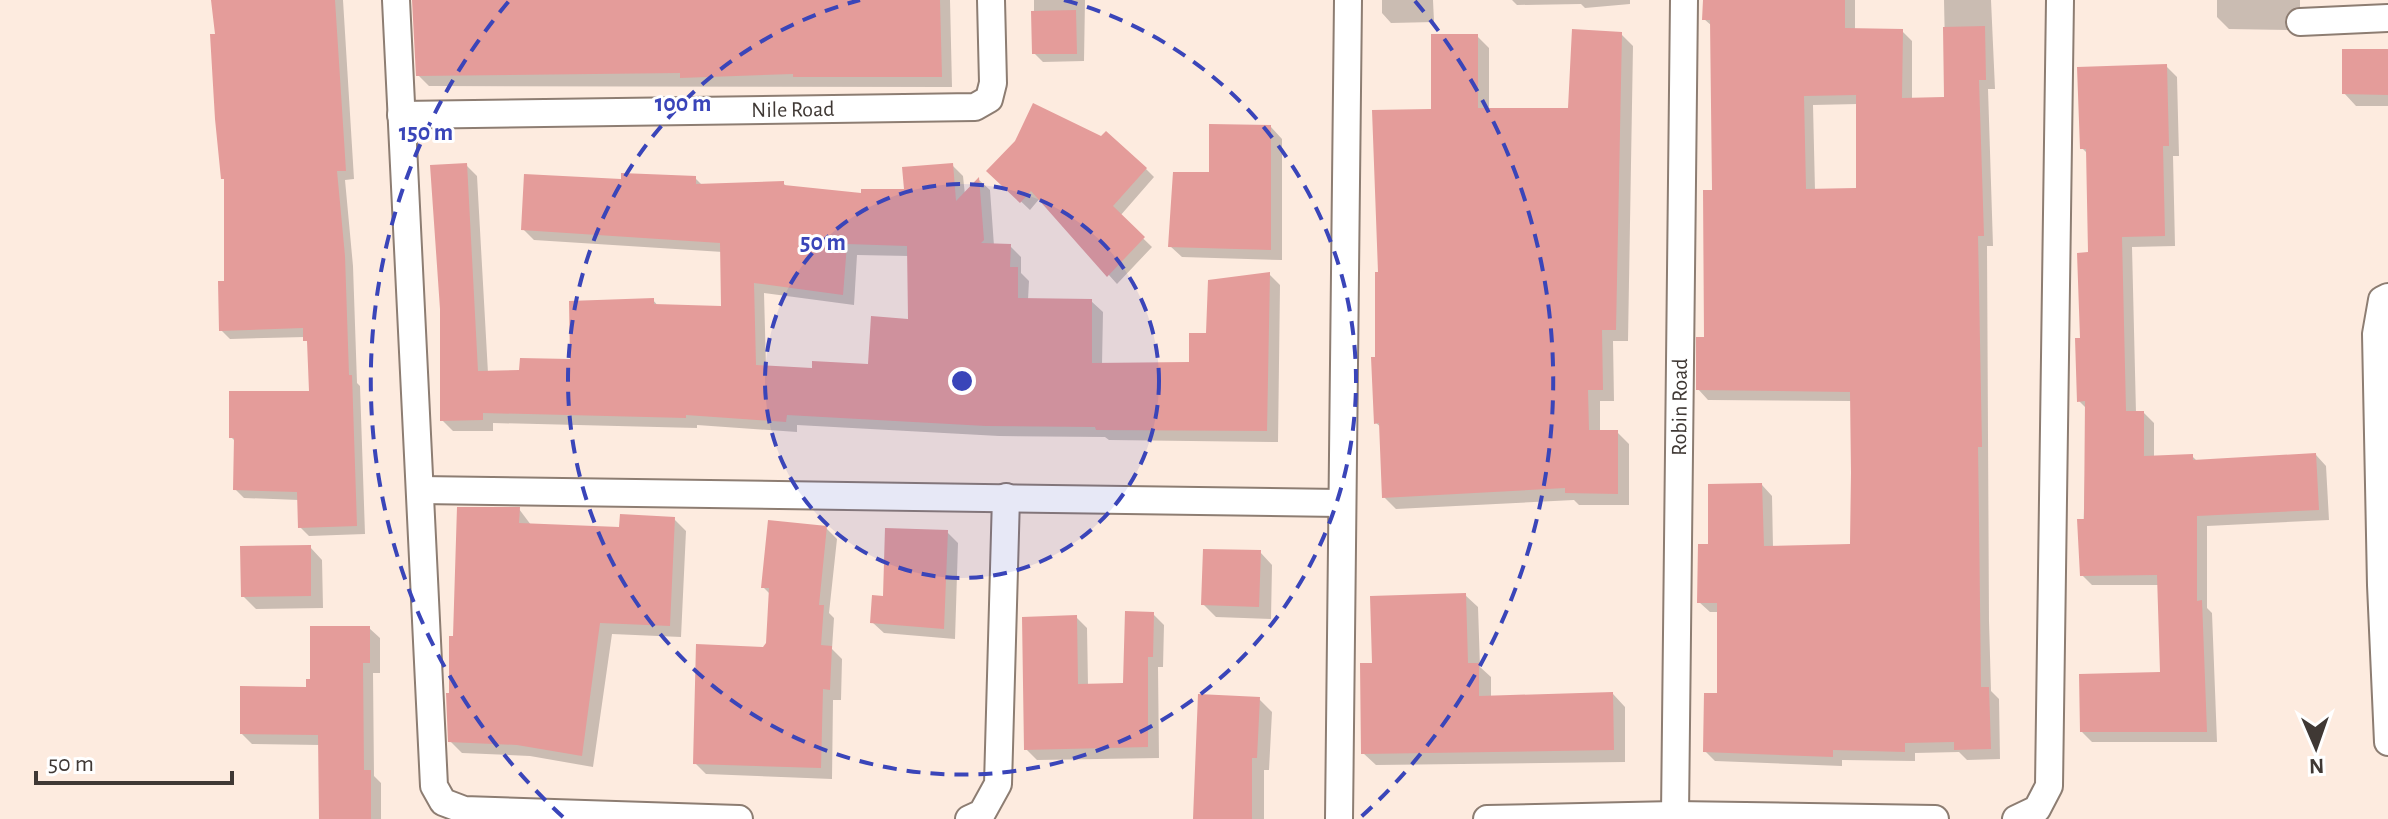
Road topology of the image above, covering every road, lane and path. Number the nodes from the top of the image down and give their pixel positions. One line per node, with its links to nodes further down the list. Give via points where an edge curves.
1 (396, 0): 8 (street)
2 (991, 0): 8 (street, Nile Road, via 993,83 989,99 975,107)
3 (1348, 0): 12 (street)
4 (1684, 0): 16 (street, Robin Road)
5 (2060, 0): 15 (street, via 2049,786)
6 (2388, 18): 7 (street)
7 (2300, 22)
8 (401, 115): 10 (street)
9 (2388, 297): 13 (street, via 2382,300 2376,334)
10 (420, 490): 11 (street); 17 (street, via 434,786 443,802 464,810)
11 (1006, 497): 12 (street); 18 (street, via 998,784 982,813)
12 (1340, 503): 19 (street)
13 (2387, 697): 14 (street)
14 (2388, 742)
15 (2026, 814)
16 (1675, 815): 20 (street); 21 (street)
17 (739, 819)
18 (969, 819)
19 (1339, 819)
20 (1487, 819)
21 (1935, 819)

